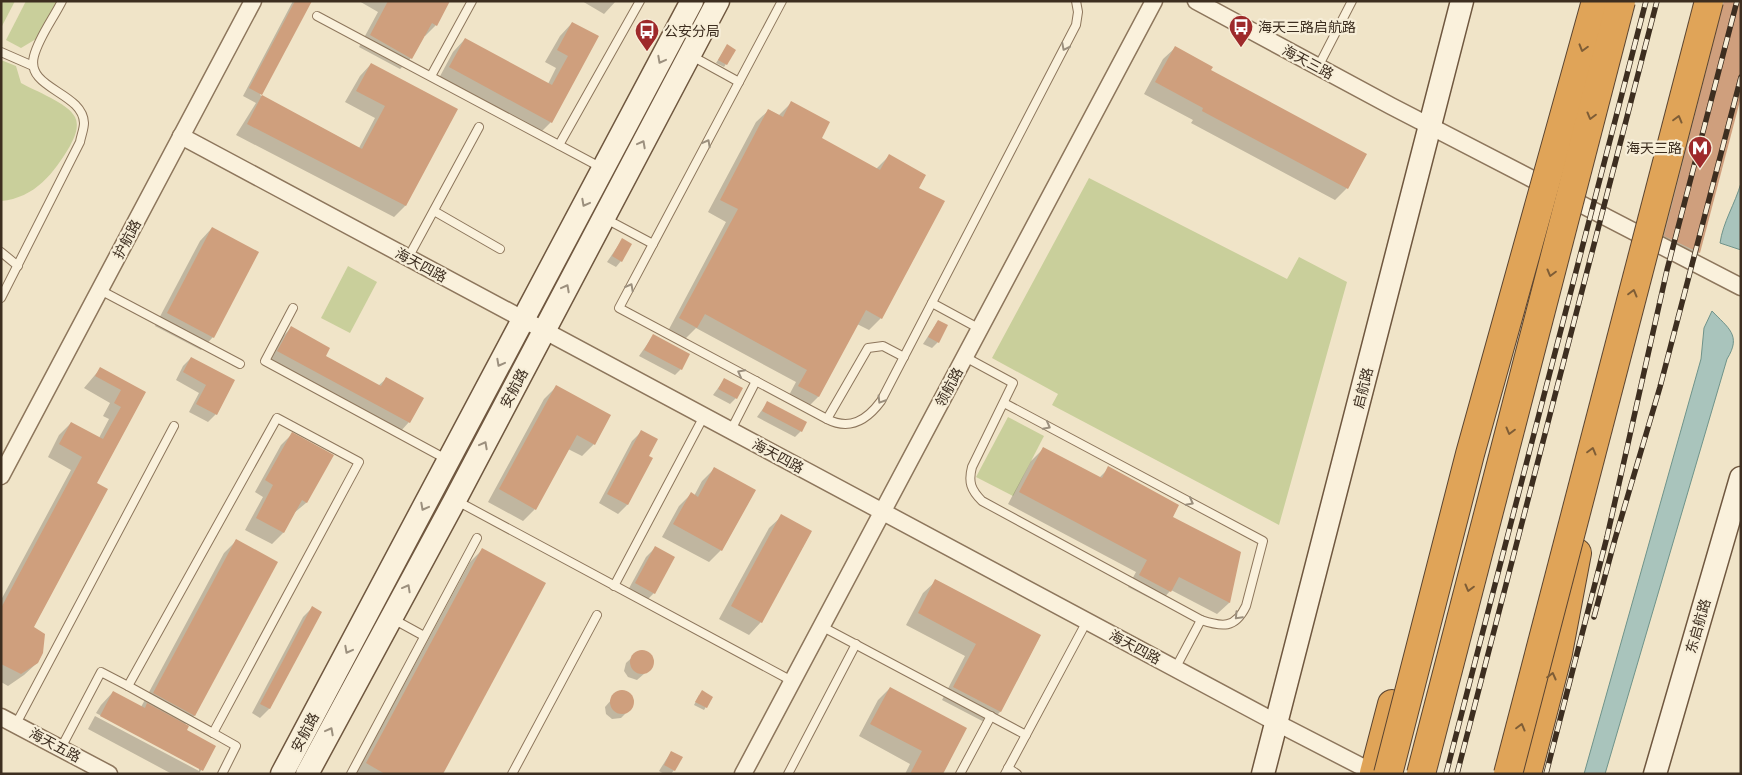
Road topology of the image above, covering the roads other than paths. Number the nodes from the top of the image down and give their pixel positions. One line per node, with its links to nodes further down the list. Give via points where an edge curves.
1 (62, 1): 19 (lane, via 34,56)
2 (253, 1): 25 (street, 护航路)
3 (472, 1): 21 (lane)
4 (640, 1): 26 (lane)
5 (692, 1): 27 (street, 安航路, one-way to 27)
6 (718, 1): 18 (street, 安航路)
7 (782, 1): 22 (lane)
8 (1076, 1): 39 (lane, one-way to 39, via 1076,25)
9 (1154, 1): 42 (street, 领航路)
10 (1196, 1): 20 (street, 海天三路)
11 (1352, 1): 20 (lane)
12 (1462, 1): 23 (street, 启航路)
13 (1596, 1): 30 (highway, one-way to 30, bridge)
14 (1621, 1): 90 (highway, one-way to 90, bridge)
15 (1709, 1): 56 (highway, one-way to 15, bridge)
16 (317, 16): 21 (lane)
17 (1, 52): 19 (lane)
18 (690, 55): 22 (lane); 29 (street, 安航路, one-way to 18)
19 (33, 66): 35 (lane, via 41,79 73,102 84,123 80,142)
20 (1318, 66): 23 (street, 海天三路)
21 (431, 76): 26 (lane)
22 (739, 82): 31 (lane, one-way to 22)
23 (1430, 125): 36 (street, 海天三路); 73 (street, 启航路)
24 (479, 127): 28 (lane)
25 (181, 136): 34 (street, 海天四路); 37 (street, 护航路)
26 (559, 145): 27 (lane)
27 (603, 169): 41 (street, 安航路, one-way to 41)
28 (434, 211): 32 (lane); 34 (lane)
29 (603, 218): 31 (lane); 43 (street, 安航路, one-way to 29)
30 (1529, 241): 78 (highway, bridge); 78 (highway, bridge, via 1504,287)
31 (653, 244): 47 (lane, one-way to 31, via 619,308)
32 (500, 249)
33 (1, 252): 35 (lane)
34 (408, 258): 41 (street, 海天四路)
35 (18, 266): 38 (lane)
36 (1741, 287)
37 (100, 290): 46 (lane); 54 (street, 护航路)
38 (1, 298)
39 (932, 303): 42 (lane); 44 (lane)
40 (293, 308): 53 (lane, via 265,361)
41 (523, 320): 43 (street, 海天四路); 53 (street, 安航路, one-way to 53)
42 (980, 329): 45 (street, 领航路)
43 (543, 331): 49 (street, 海天四路); 57 (street, 安航路, one-way to 43)
44 (904, 357): 50 (lane, one-way to 50, via 872,414 847,425); 50 (lane, via 883,346 868,348)
45 (965, 357): 48 (lane, via 1013,383); 58 (street, 领航路)
46 (240, 364)
47 (756, 381): 50 (lane); 52 (lane)
48 (1004, 402): 63 (lane, via 972,467 969,479 972,491 982,501); 63 (lane, one-way to 63, via 1262,541 1242,615 1226,626)
49 (704, 416): 52 (street, 海天四路); 60 (lane)
50 (827, 419)
51 (174, 426): 72 (lane)
52 (731, 430): 58 (street, 海天四路)
53 (448, 460): 81 (street, 安航路, one-way to 81)
54 (1, 476)
55 (1741, 478): 93 (street, 东启航路)
56 (1584, 481): 91 (highway, one-way to 56, bridge); 92 (highway, one-way to 56, bridge, via 1558,653 1576,556)
57 (455, 500): 60 (lane); 62 (street, 安航路, one-way to 57)
58 (882, 511): 64 (street, 海天四路); 65 (street, 领航路)
59 (477, 538): 66 (lane)
60 (614, 586): 69 (lane)
61 (597, 615): 84 (lane)
62 (391, 618): 66 (lane); 82 (street, 安航路, one-way to 62)
63 (1200, 620): 68 (lane)
64 (1087, 621): 68 (street, 海天四路); 75 (lane)
65 (821, 626): 67 (lane); 69 (street, 领航路)
66 (424, 636): 83 (lane)
67 (856, 644): 71 (lane); 86 (lane)
68 (1175, 669): 73 (street, 海天四路)
69 (792, 681): 85 (street, 领航路)
70 (128, 686): 74 (lane); 74 (lane, via 277,418 359,462); 76 (lane, via 101,672)
71 (991, 716): 75 (lane); 87 (lane)
72 (8, 720): 76 (street, 海天五路)
73 (1277, 723): 78 (street, 海天四路); 89 (street, 启航路)
74 (213, 733): 80 (lane, via 236,746)
75 (1026, 735): 77 (lane)
76 (61, 748): 79 (street, 海天五路)
77 (1006, 771): 88 (lane)
78 (1379, 773)
79 (109, 774)
80 (222, 774)
81 (282, 774)
82 (307, 774)
83 (351, 774)
84 (512, 774)
85 (743, 774)
86 (788, 774)
87 (960, 774)
88 (1016, 774)
89 (1264, 774)
90 (1421, 774)
91 (1508, 774)
92 (1527, 774)
93 (1655, 774)

